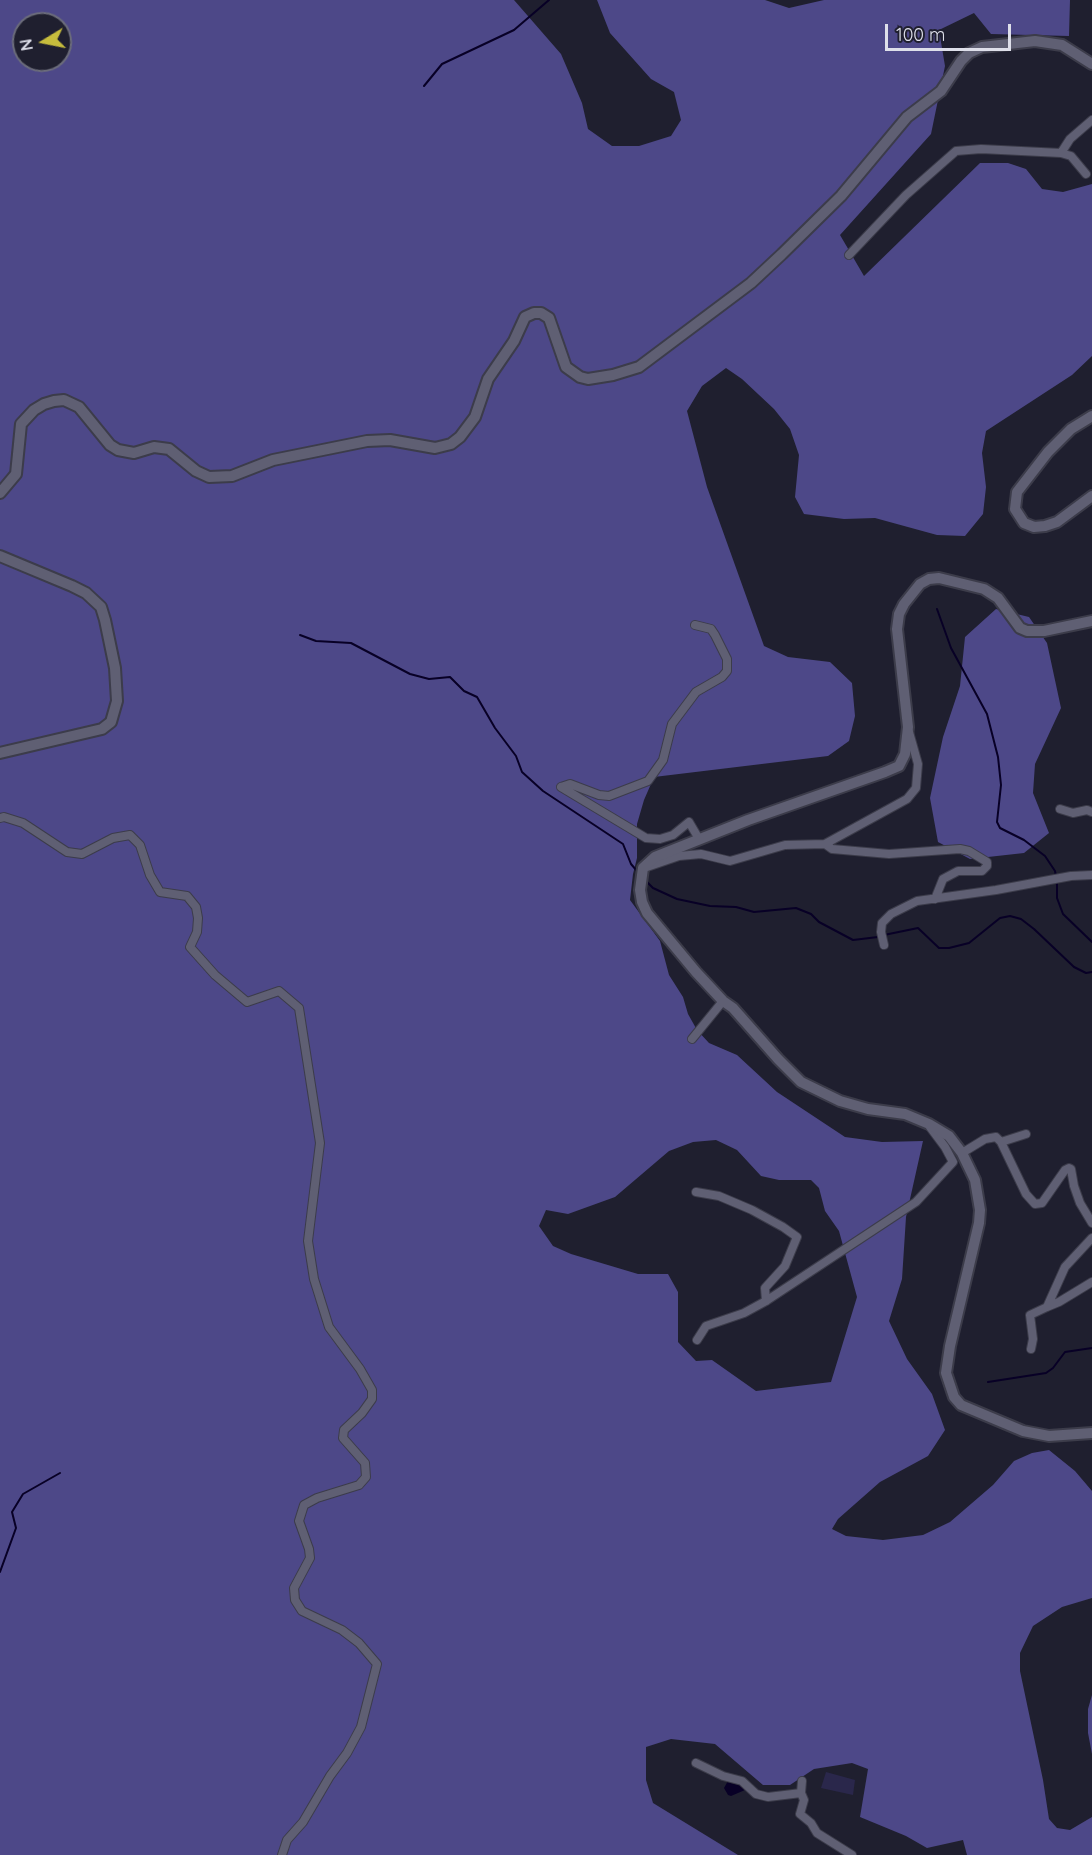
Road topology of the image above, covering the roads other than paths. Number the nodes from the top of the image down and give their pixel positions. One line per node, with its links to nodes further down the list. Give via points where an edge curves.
1 (1092, 64): 7 (street, via 1062,45 1035,41 993,45 969,53 941,91 907,117 841,196 782,254 751,283 639,367 613,375 580,377 566,367 549,318 541,313 525,317 488,379 475,417 451,444 435,448 390,440 366,441 273,460 232,476 209,477 169,449 154,447 134,453 118,450 79,407 64,400 54,401 34,410 21,424 16,474)
2 (1092, 120): 3 (street, via 1070,138)
3 (1061, 153): 4 (street, via 1071,156); 5 (street, via 956,151 906,195)
4 (1086, 174)
5 (849, 255)
6 (1092, 416): 8 (street, via 1071,429 1048,452 1017,492 1015,509 1024,523 1045,526 1057,522)
7 (0, 494)
8 (1092, 496)
9 (0, 556): 13 (street, via 86,593 100,607 115,668 117,700 111,722 102,729)
10 (1092, 621): 12 (street, via 1027,631 1020,628 998,598 984,589 939,578 920,584 904,604 897,629)
11 (695, 625): 17 (street, via 715,635 727,659 727,672 696,692 672,724 663,760 648,781 609,796 570,784 561,787 646,838 673,835 689,822)
12 (908, 728): 17 (street, via 905,754 899,766); 18 (street, via 918,764 916,788 907,799)
13 (0, 753)
14 (1060, 809): 15 (street)
15 (1092, 812)
16 (0, 818): 41 (street, via 23,824 67,852 82,854 112,838 130,835 140,845 160,892 187,896 196,907 197,932 190,947 215,975 247,1002 279,991 299,1008 320,1143 308,1241 314,1279 329,1327 360,1369 372,1390 372,1399 344,1430 344,1438 365,1463 366,1477 359,1485 304,1505 298,1521 309,1558 294,1588 295,1600 302,1611 342,1630 377,1664 361,1727 303,1822 293,1830)
17 (699, 839): 19 (street, via 655,857)
18 (825, 844): 19 (street, via 785,845 730,861 701,854 679,856); 21 (street, via 832,849 889,854 960,849 987,862 982,871 958,871 943,879)
19 (643, 868): 23 (street, via 640,890 647,913)
20 (1092, 875): 21 (street)
21 (935, 899): 22 (street, via 917,901 891,914 882,923)
22 (883, 939)
23 (723, 1001): 24 (street); 25 (street, via 801,1082 840,1101 905,1114)
24 (692, 1038)
25 (929, 1124): 28 (street, via 949,1136); 33 (street, via 952,1158 951,1165 916,1202)
26 (1026, 1134): 27 (street)
27 (1001, 1142): 28 (street, via 996,1137 985,1139); 30 (street, via 1035,1204 1042,1203 1065,1170 1071,1169 1080,1203)
28 (962, 1153): 37 (street, via 975,1180 980,1210 946,1372 954,1397 961,1405 1023,1431 1049,1436)
29 (696, 1192): 33 (street, via 719,1196 744,1207 797,1237 785,1266 765,1288)
30 (1092, 1222)
31 (1092, 1238): 34 (street, via 1065,1267)
32 (1092, 1282): 34 (street)
33 (766, 1301): 35 (street, via 706,1326)
34 (1047, 1307): 36 (street, via 1030,1315)
35 (697, 1340)
36 (1031, 1349)
37 (1092, 1433)
38 (696, 1763): 40 (street, via 742,1781 756,1794 768,1797)
39 (802, 1781): 40 (street)
40 (801, 1792): 42 (street, via 804,1800 800,1814 817,1833)
41 (282, 1855)
42 (852, 1855)

